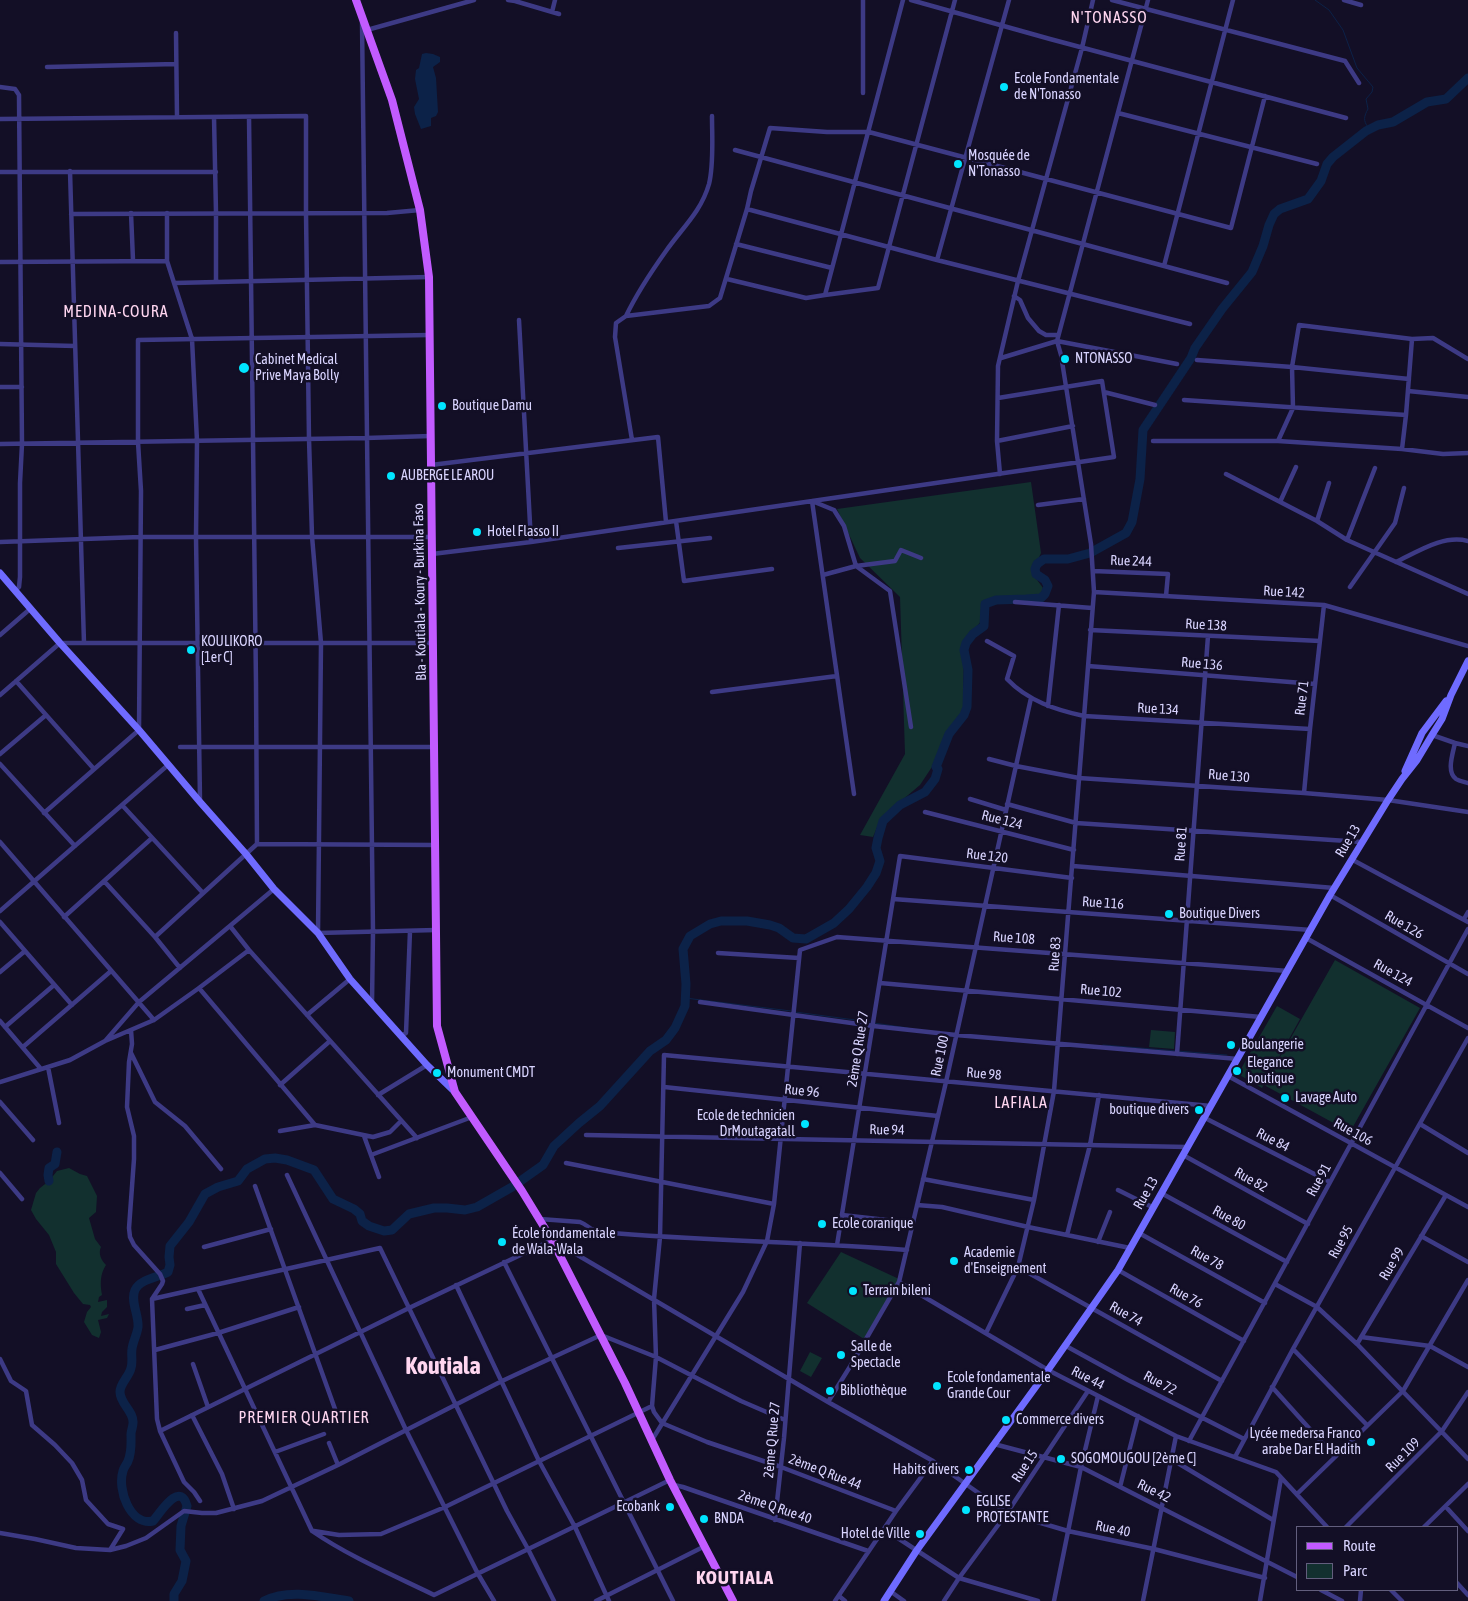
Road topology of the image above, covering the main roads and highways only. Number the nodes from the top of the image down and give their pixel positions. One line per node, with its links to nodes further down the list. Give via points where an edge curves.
1 (356, 0): 2 (main road, Bla - Koutiala - Koury - Burkina Faso, via 392,100 420,210 429,277 437,1026 455,1092 540,1218)
2 (733, 1601)

